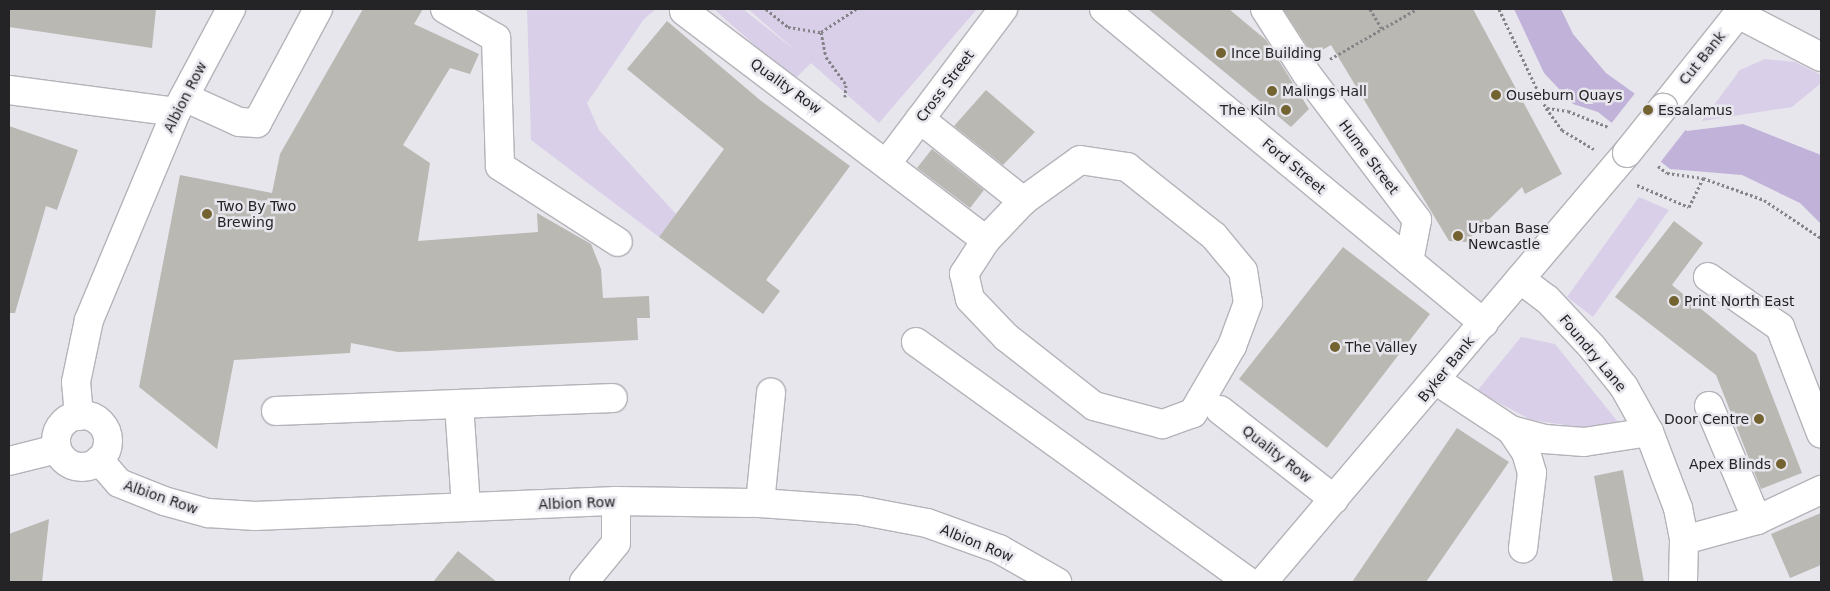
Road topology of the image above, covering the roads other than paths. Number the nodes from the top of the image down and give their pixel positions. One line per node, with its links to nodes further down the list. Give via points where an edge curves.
1 (231, 9): 11 (street, Albion Row)
2 (318, 9): 11 (street, via 257,123 239,122)
3 (445, 9): 17 (street, via 496,38 500,166)
4 (1003, 9): 12 (street, Cross Street)
5 (1104, 9): 18 (street, Ford Street)
6 (1265, 9): 18 (street, Hume Street, via 1306,73 1417,220)
7 (1740, 11): 9 (street); 13 (street, Cut Bank, bridge)
8 (684, 12): 14 (street, Quality Row)
9 (1821, 57)
10 (9, 90): 11 (street)
11 (180, 104): 30 (street, Albion Row, via 89,320 76,382)
12 (929, 127): 14 (street, Cross Street); 15 (street)
13 (1627, 153): 20 (street, Byker Bank)
14 (896, 170): 16 (street, Quality Row)
15 (1023, 201): 16 (street); 16 (street, via 1080,160 1128,167 1214,236 1244,271 1248,303 1232,346 1193,413 1162,424 1094,406 1006,337 970,299 964,274)
16 (986, 240)
17 (618, 242)
18 (1409, 261): 21 (street, Ford Street)
19 (1708, 277): 33 (street, via 1780,327)
20 (1520, 279): 21 (street, Byker Bank); 32 (street, Foundry Lane, via 1592,347 1624,388)
21 (1484, 323): 23 (street, Byker Bank)
22 (916, 342): 46 (street)
23 (1438, 381): 31 (street); 38 (street, Byker Bank)
24 (771, 393): 40 (street)
25 (614, 398): 26 (street)
26 (458, 404): 29 (street); 41 (street)
27 (1709, 406): 42 (street)
28 (1220, 410): 38 (street, Quality Row)
29 (276, 411)
30 (78, 416): 34 (street, via 60,427); 35 (street, via 94,419 105,430 107,446)
31 (1511, 430): 32 (street, via 1584,442); 44 (street, via 1526,452 1532,473)
32 (1649, 432): 43 (street, Foundry Lane, via 1678,508)
33 (1821, 433)
34 (57, 449): 35 (street, via 75,466); 36 (street)
35 (99, 460): 41 (street, Albion Row, via 119,483 208,513 255,516)
36 (9, 461)
37 (1821, 490): 42 (street)
38 (1334, 499): 46 (street, Byker Bank)
39 (616, 502): 40 (street, Albion Row); 41 (street, Albion Row); 47 (street, via 616,543)
40 (760, 503): 45 (street, Albion Row, via 858,510 927,523 999,549)
41 (466, 506)
42 (1757, 520): 43 (street)
43 (1684, 540): 48 (street, Foundry Lane)
44 (1523, 548)
45 (1044, 579)
46 (1267, 580)
47 (584, 582)
48 (1683, 582)

